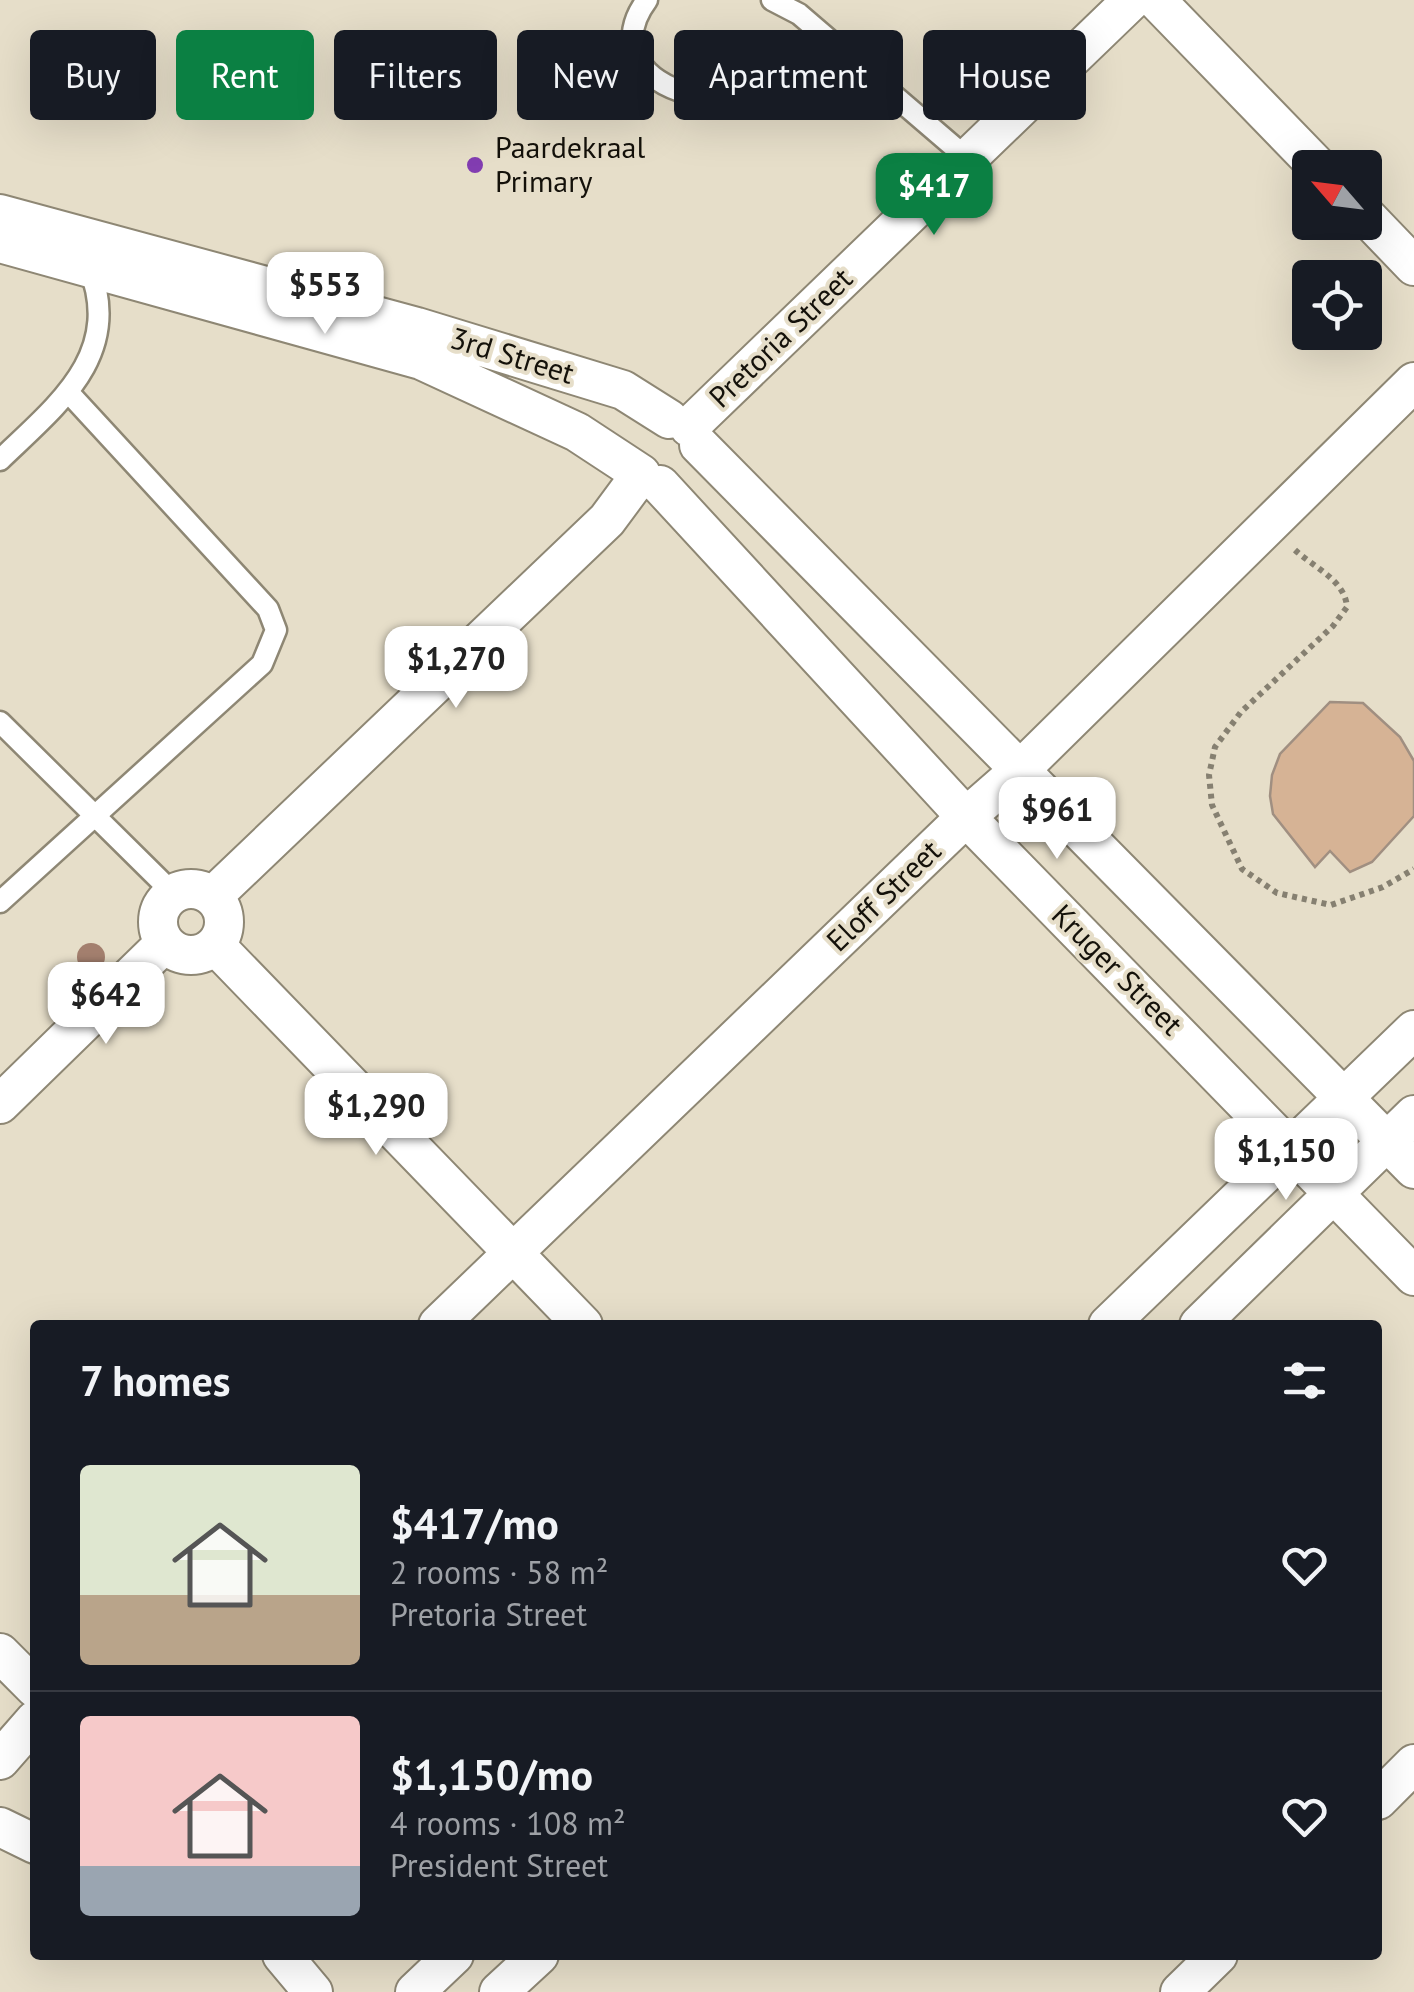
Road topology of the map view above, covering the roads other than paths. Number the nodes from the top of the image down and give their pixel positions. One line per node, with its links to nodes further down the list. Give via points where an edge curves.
1 (647, 0): 6 (lane, via 633,29 637,63)
2 (772, 0): 5 (lane)
3 (1132, 0): 9 (street, Pretoria Street)
4 (1156, 0): 8 (street)
5 (818, 30)
6 (674, 90)
7 (903, 102): 9 (lane)
8 (1301, 150)
9 (968, 159): 17 (street, Pretoria Street)
10 (0, 214): 17 (street, 3rd Street, via 623,390)
11 (1382, 233): 13 (street)
12 (0, 243): 14 (street, 3rd Street)
13 (1414, 266)
14 (89, 268): 16 (lane, via 101,314 85,369); 19 (street, 3rd Street, via 421,360 577,432)
15 (1414, 382): 21 (street, Eloff Street)
16 (69, 393): 18 (lane); 22 (lane, via 268,609 276,630 262,664)
17 (686, 430): 19 (street, via 697,466 691,475 672,486); 19 (street, via 649,424 635,441 633,452); 21 (street)
18 (0, 460)
19 (650, 480): 23 (street, Kruger Street); 25 (street)
20 (0, 722): 22 (lane)
21 (1021, 768): 23 (street, Eloff Street); 30 (street)
22 (94, 815): 24 (lane); 26 (lane)
23 (966, 817): 34 (street, Kruger Street); 37 (street, Eloff Street)
24 (173, 893): 25 (street, via 194,888); 27 (street, via 159,911)
25 (213, 896): 28 (street, via 224,914)
26 (0, 902)
27 (164, 943): 28 (street, via 184,955); 31 (street)
28 (215, 945): 37 (street)
29 (1414, 1030): 30 (street)
30 (1344, 1098): 33 (street); 34 (street)
31 (0, 1104)
32 (1414, 1114): 33 (street)
33 (1387, 1141): 35 (street); 36 (street)
34 (1293, 1149): 36 (street, Kruger Street); 41 (street)
35 (1414, 1169)
36 (1334, 1192): 38 (street, Kruger Street); 42 (street)
37 (514, 1251): 39 (street, Eloff Street); 40 (street)
38 (1414, 1276)
39 (443, 1320)
40 (579, 1320)
41 (1113, 1320)
42 (1204, 1320)
43 (0, 1653): 45 (street)
44 (0, 1674): 46 (street)
45 (30, 1686)
46 (30, 1689)
47 (30, 1726): 48 (street)
48 (0, 1760)
49 (1414, 1764): 50 (street)
50 (1382, 1796)
51 (0, 1827): 52 (street)
52 (30, 1842)
53 (270, 1960): 56 (street)
54 (449, 1960): 57 (street)
55 (534, 1960): 58 (street)
56 (298, 1974)
57 (416, 1992)
58 (500, 1992)

